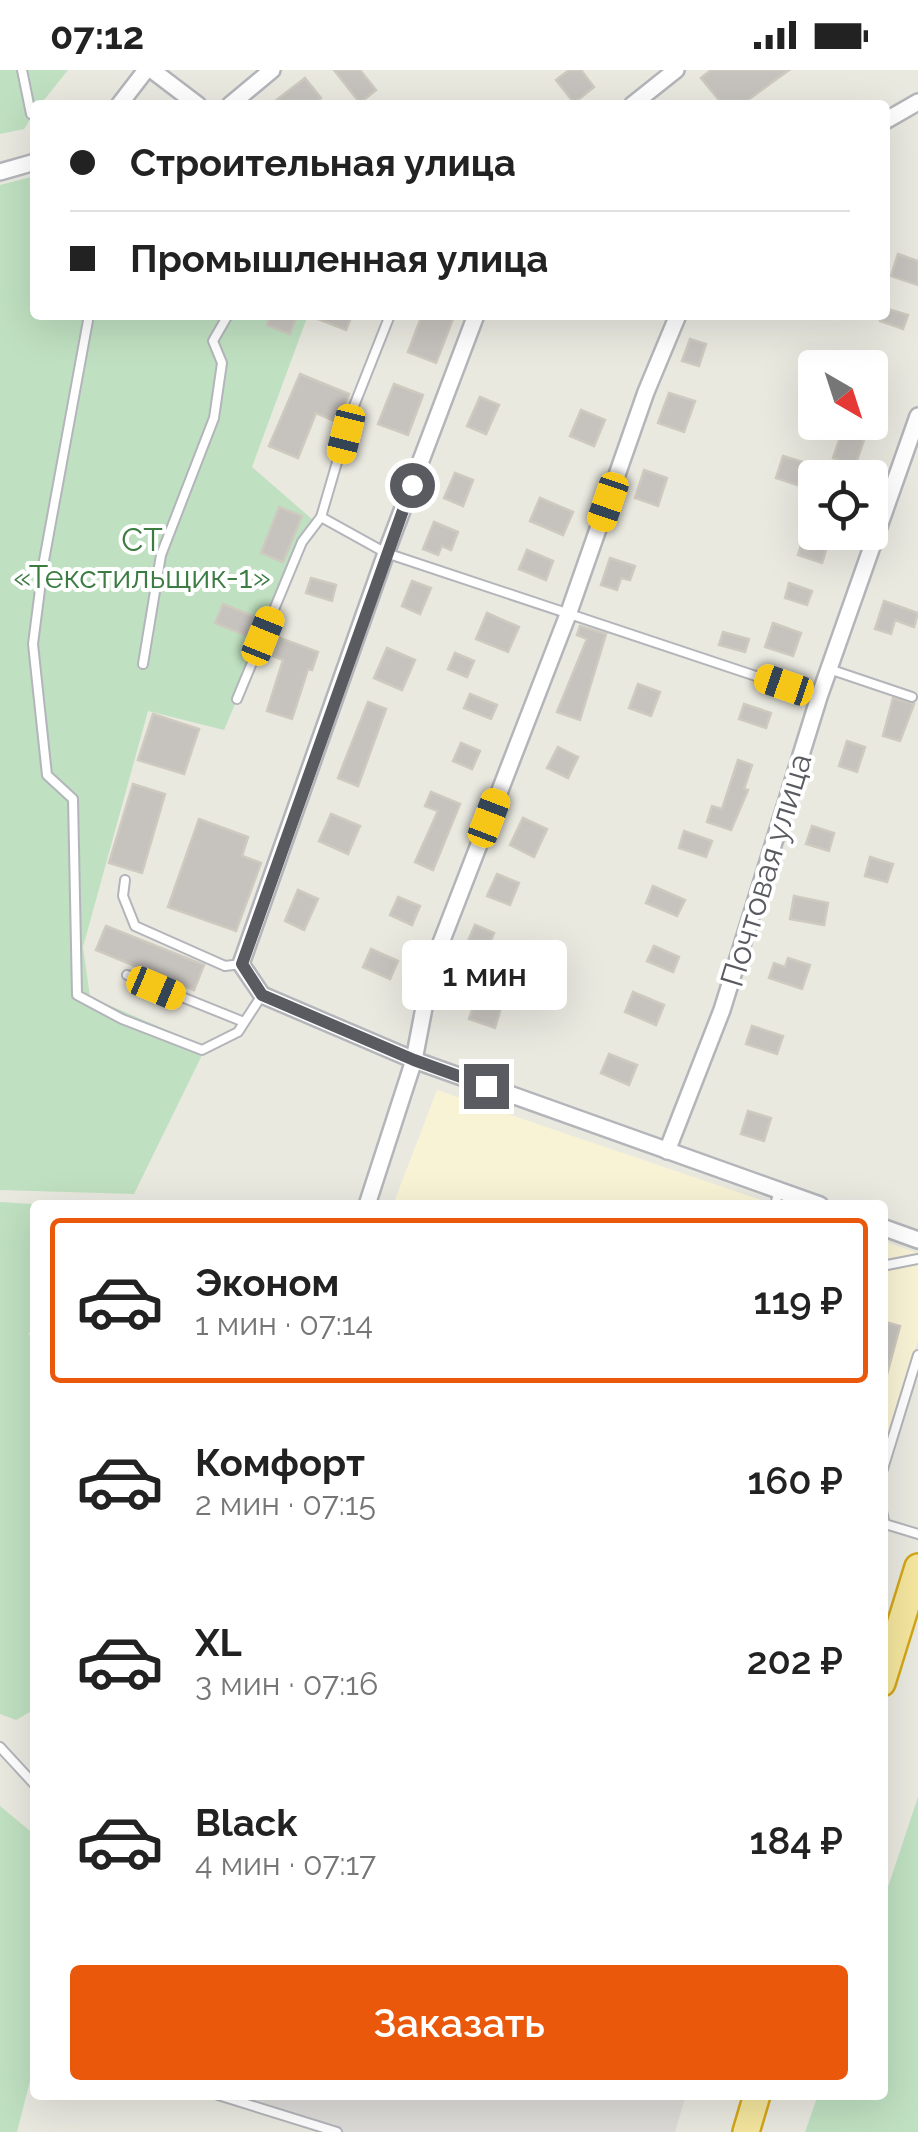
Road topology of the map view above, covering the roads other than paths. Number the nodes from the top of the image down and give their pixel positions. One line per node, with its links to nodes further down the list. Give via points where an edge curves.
1 (22, 70): 12 (lane)
2 (149, 70): 5 (street); 8 (street)
3 (272, 70): 9 (street)
4 (676, 70): 10 (street)
5 (133, 87): 6 (street); 7 (lane)
6 (123, 100)
7 (131, 100)
8 (191, 100)
9 (236, 100)
10 (638, 100)
11 (918, 102): 13 (street)
12 (30, 109)
13 (890, 118)
14 (30, 163): 15 (street)
15 (0, 172)
16 (88, 320): 34 (lane, via 33,644 47,775 73,798 77,995 202,1050)
17 (225, 320): 25 (lane, via 213,340 222,363 214,418 161,555)
18 (388, 320): 22 (lane)
19 (474, 320): 23 (street)
20 (676, 320): 24 (street)
21 (918, 416): 26 (street, Почтовая улица)
22 (321, 518): 23 (lane); 29 (lane, via 302,542)
23 (386, 553): 24 (lane); 31 (street)
24 (569, 612): 27 (lane); 35 (street, via 432,966)
25 (143, 664)
26 (829, 669): 27 (street, Почтовая улица); 28 (lane)
27 (820, 697): 36 (street, Почтовая улица, via 722,1010)
28 (912, 697)
29 (237, 699)
30 (126, 880): 31 (lane, via 123,896 135,926 224,966)
31 (242, 964): 33 (street)
32 (127, 975): 34 (lane)
33 (262, 995): 34 (lane); 35 (street)
34 (244, 1022)
35 (414, 1060): 36 (street); 38 (street)
36 (667, 1151): 37 (street)
37 (777, 1198)
38 (369, 1200)
39 (888, 1229): 40 (street)
40 (918, 1240)
41 (918, 1259): 42 (lane)
42 (888, 1265)
43 (918, 1355): 44 (lane)
44 (888, 1452)
45 (888, 1525): 46 (lane)
46 (918, 1534)
47 (918, 1566): 48 (highway)
48 (888, 1664)
49 (0, 1747): 50 (lane)
50 (30, 1780)
51 (234, 2100): 53 (lane)
52 (756, 2100): 54 (highway)
53 (337, 2132)
54 (746, 2132)

